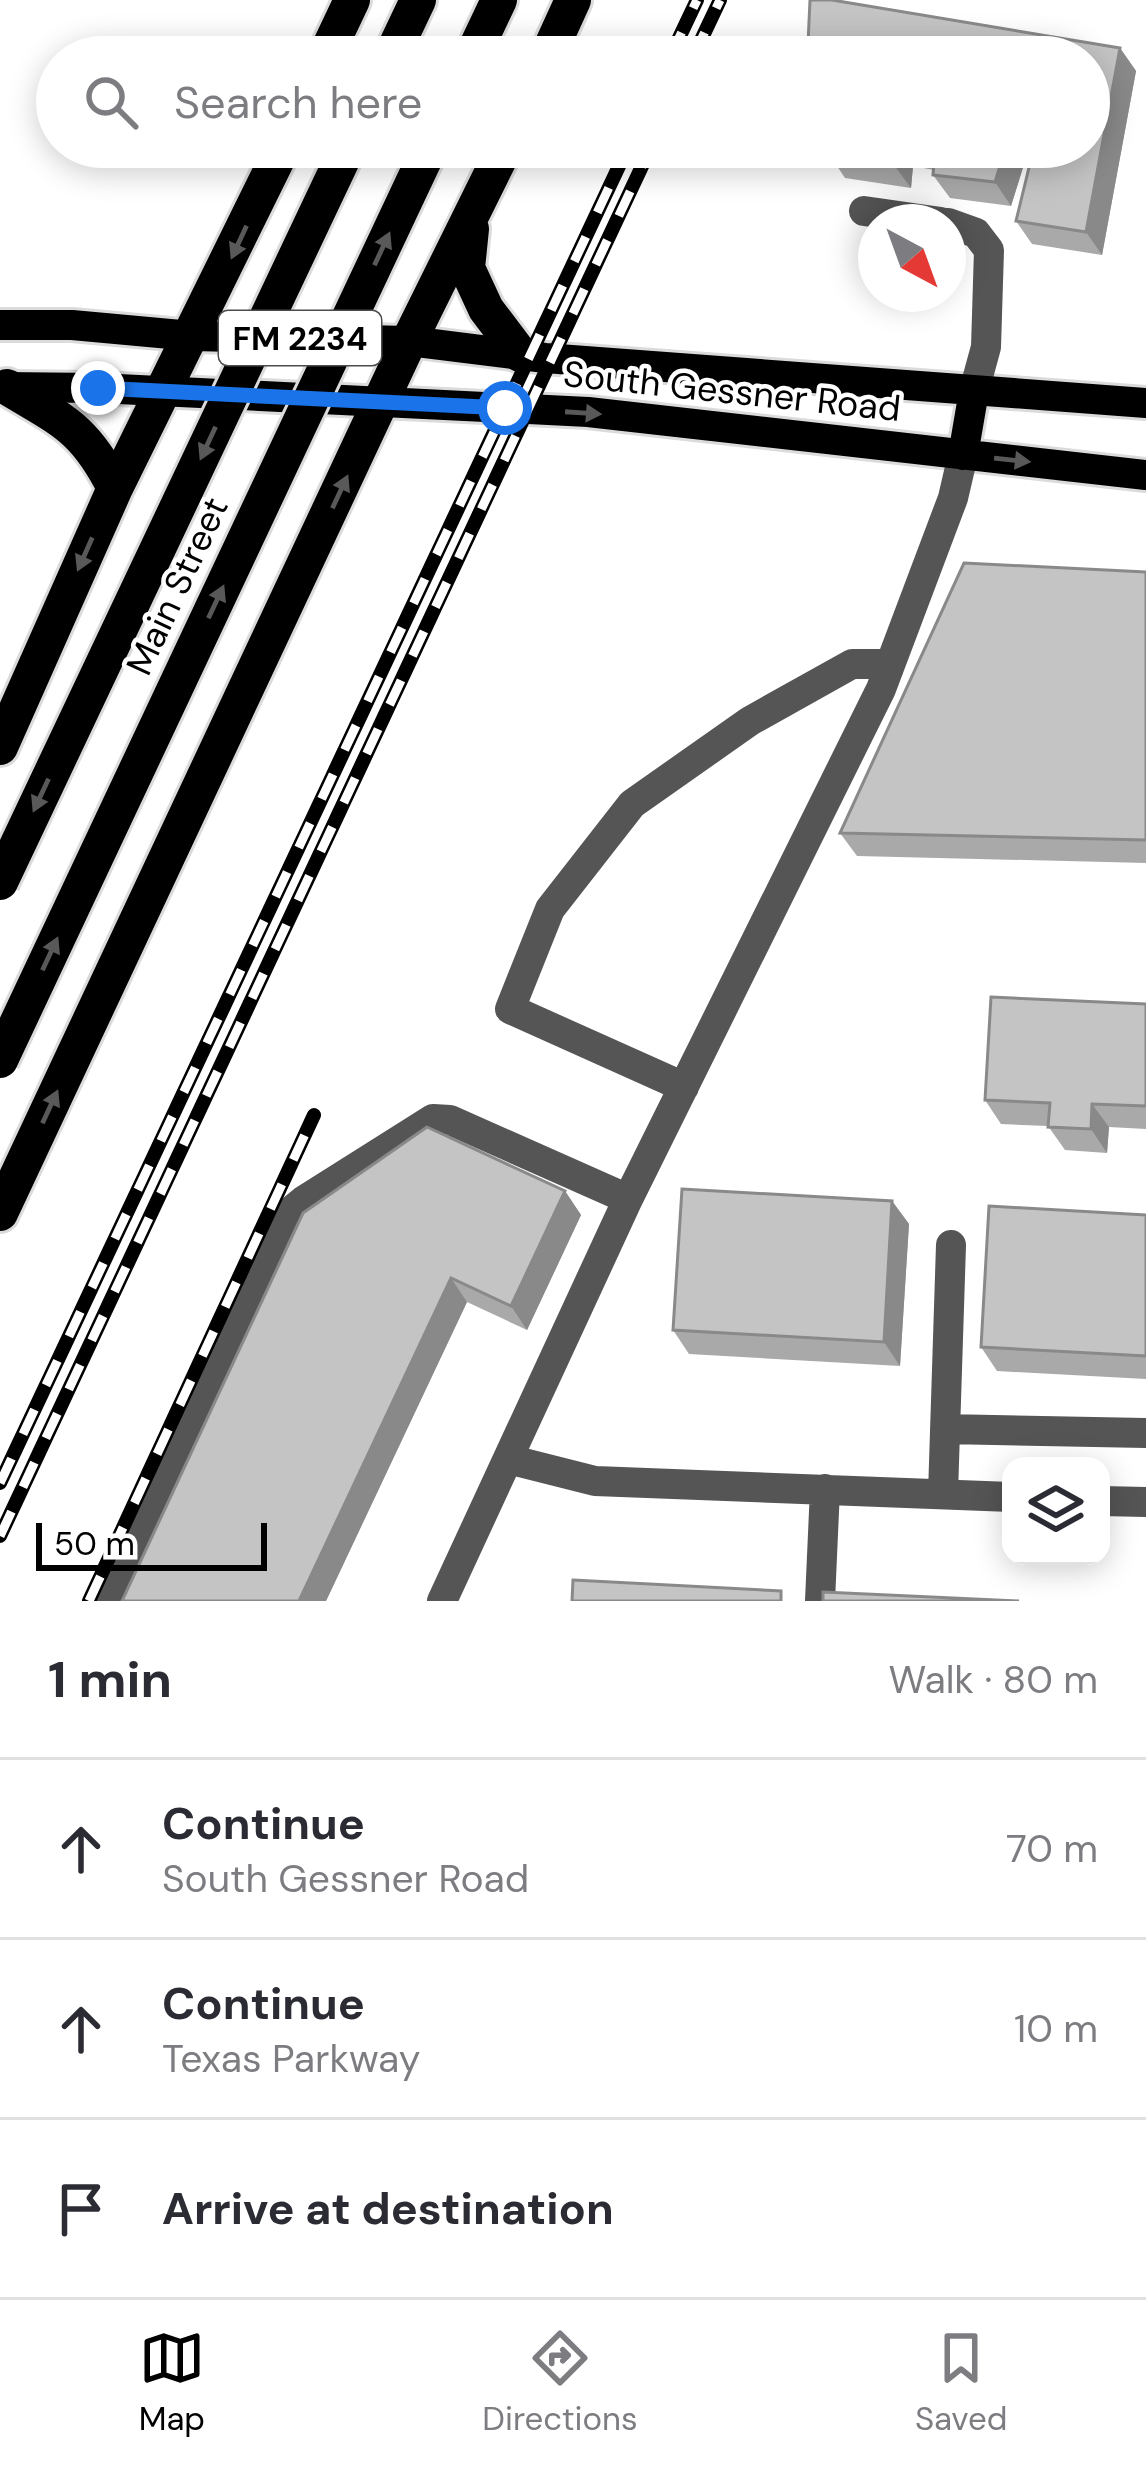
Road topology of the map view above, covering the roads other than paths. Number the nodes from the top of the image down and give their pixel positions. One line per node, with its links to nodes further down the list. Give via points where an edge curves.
1 (352, 0): 5 (highway)
2 (418, 0): 6 (highway)
3 (499, 0): 7 (highway)
4 (573, 0): 8 (highway)
5 (336, 36)
6 (401, 36)
7 (482, 36)
8 (557, 36)
9 (273, 168): 16 (highway, one-way to 16)
10 (338, 168): 29 (highway, Main Street, one-way to 29, bridge)
11 (420, 168): 30 (highway, Main Street, one-way to 11, bridge)
12 (495, 168): 13 (highway)
13 (471, 220): 17 (highway); 18 (highway, via 467,268)
14 (966, 229): 21 (lane, via 989,250 986,346)
15 (0, 325): 16 (main road, FM 2234)
16 (192, 336): 17 (main road, FM 2234); 20 (highway)
17 (409, 341): 18 (main road, South Gessner Road); 22 (highway)
18 (520, 354): 21 (main road, South Gessner Road)
19 (3, 387): 20 (main road, FM 2234); 26 (highway, via 78,430)
20 (164, 391): 22 (main road, South Gessner Road / FM 2234); 26 (highway)
21 (974, 391): 23 (main road, South Gessner Road); 24 (main road)
22 (382, 402): 24 (main road, South Gessner Road, one-way to 24, via 588,412); 33 (highway, one-way to 22)
23 (1146, 403)
24 (963, 454): 25 (main road, South Gessner Road, one-way to 25); 27 (lane)
25 (1146, 475)
26 (115, 488): 28 (highway, one-way to 28)
27 (890, 664): 31 (lane); 31 (lane, via 853,664 750,721 632,805 550,910 510,1009)
28 (0, 747)
29 (0, 882)
30 (0, 1060)
31 (684, 1087): 32 (lane)
32 (628, 1199): 37 (lane); 43 (lane, via 433,1119 303,1201)
33 (0, 1213)
34 (951, 1245): 35 (lane)
35 (945, 1430): 36 (lane); 39 (lane)
36 (1146, 1433)
37 (508, 1459): 38 (lane, via 596,1481); 44 (lane)
38 (825, 1489): 39 (lane); 45 (lane)
39 (943, 1494): 40 (lane)
40 (1002, 1497)
41 (1110, 1501): 42 (lane)
42 (1146, 1502)
43 (106, 1601)
44 (442, 1601)
45 (820, 1601)

